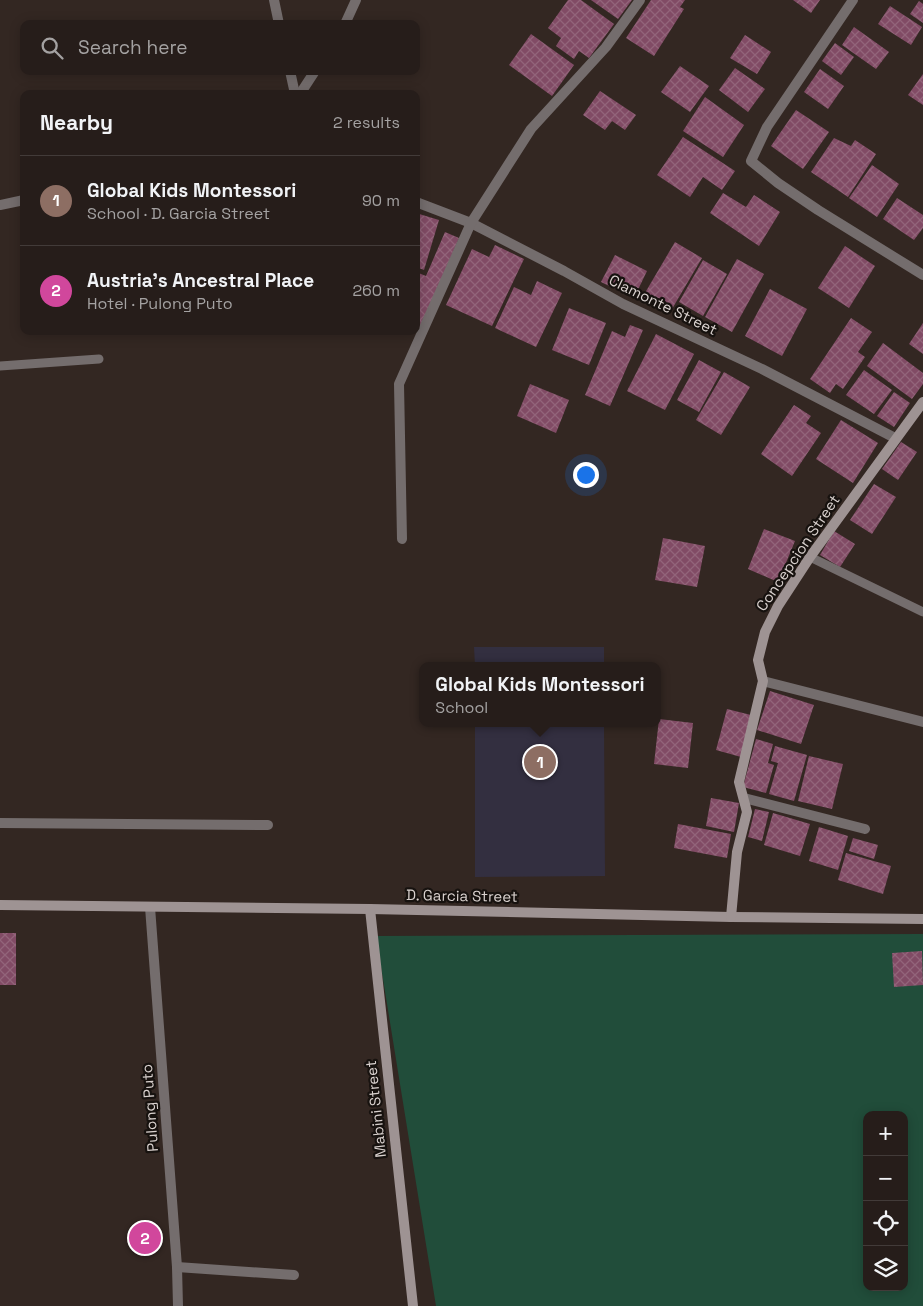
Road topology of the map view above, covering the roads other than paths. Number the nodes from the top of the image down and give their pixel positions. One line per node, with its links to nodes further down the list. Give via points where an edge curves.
1 (274, 0): 5 (street)
2 (356, 0): 6 (street)
3 (640, 0): 14 (street, via 606,47 532,129)
4 (853, 0): 15 (street, via 767,127 751,161 818,210)
5 (278, 20)
6 (347, 20)
7 (291, 75): 9 (street)
8 (312, 75): 10 (street)
9 (294, 90)
10 (303, 90)
11 (20, 201): 12 (street)
12 (0, 204)
13 (420, 204): 14 (street, Clamonte Street)
14 (471, 223): 19 (street, Clamonte Street, via 623,304 762,369); 20 (street, via 399,384)
15 (923, 275)
16 (99, 359): 17 (lane)
17 (0, 366)
18 (923, 402): 19 (street, Concepcion Street)
19 (896, 438): 21 (street, Concepcion Street)
20 (402, 539)
21 (810, 557): 22 (lane); 23 (street, Concepcion Street, via 765,632 758,660)
22 (923, 612)
23 (762, 681): 24 (street); 25 (street, Concepcion Street, via 739,782)
24 (923, 722)
25 (744, 798): 28 (street); 32 (street, Concepcion Street, via 747,812 737,852)
26 (0, 823): 27 (street)
27 (268, 825)
28 (865, 829)
29 (0, 906): 30 (street, D. Garcia Street)
30 (150, 907): 31 (street, D. Garcia Street); 34 (street, Pulong Puto)
31 (370, 909): 32 (street, D. Garcia Street); 37 (street, Mabini Street)
32 (731, 917): 33 (street, D. Garcia Street)
33 (923, 919)
34 (177, 1267): 35 (street); 36 (street, Pulong Puto)
35 (294, 1275)
36 (178, 1306)
37 (413, 1306)

